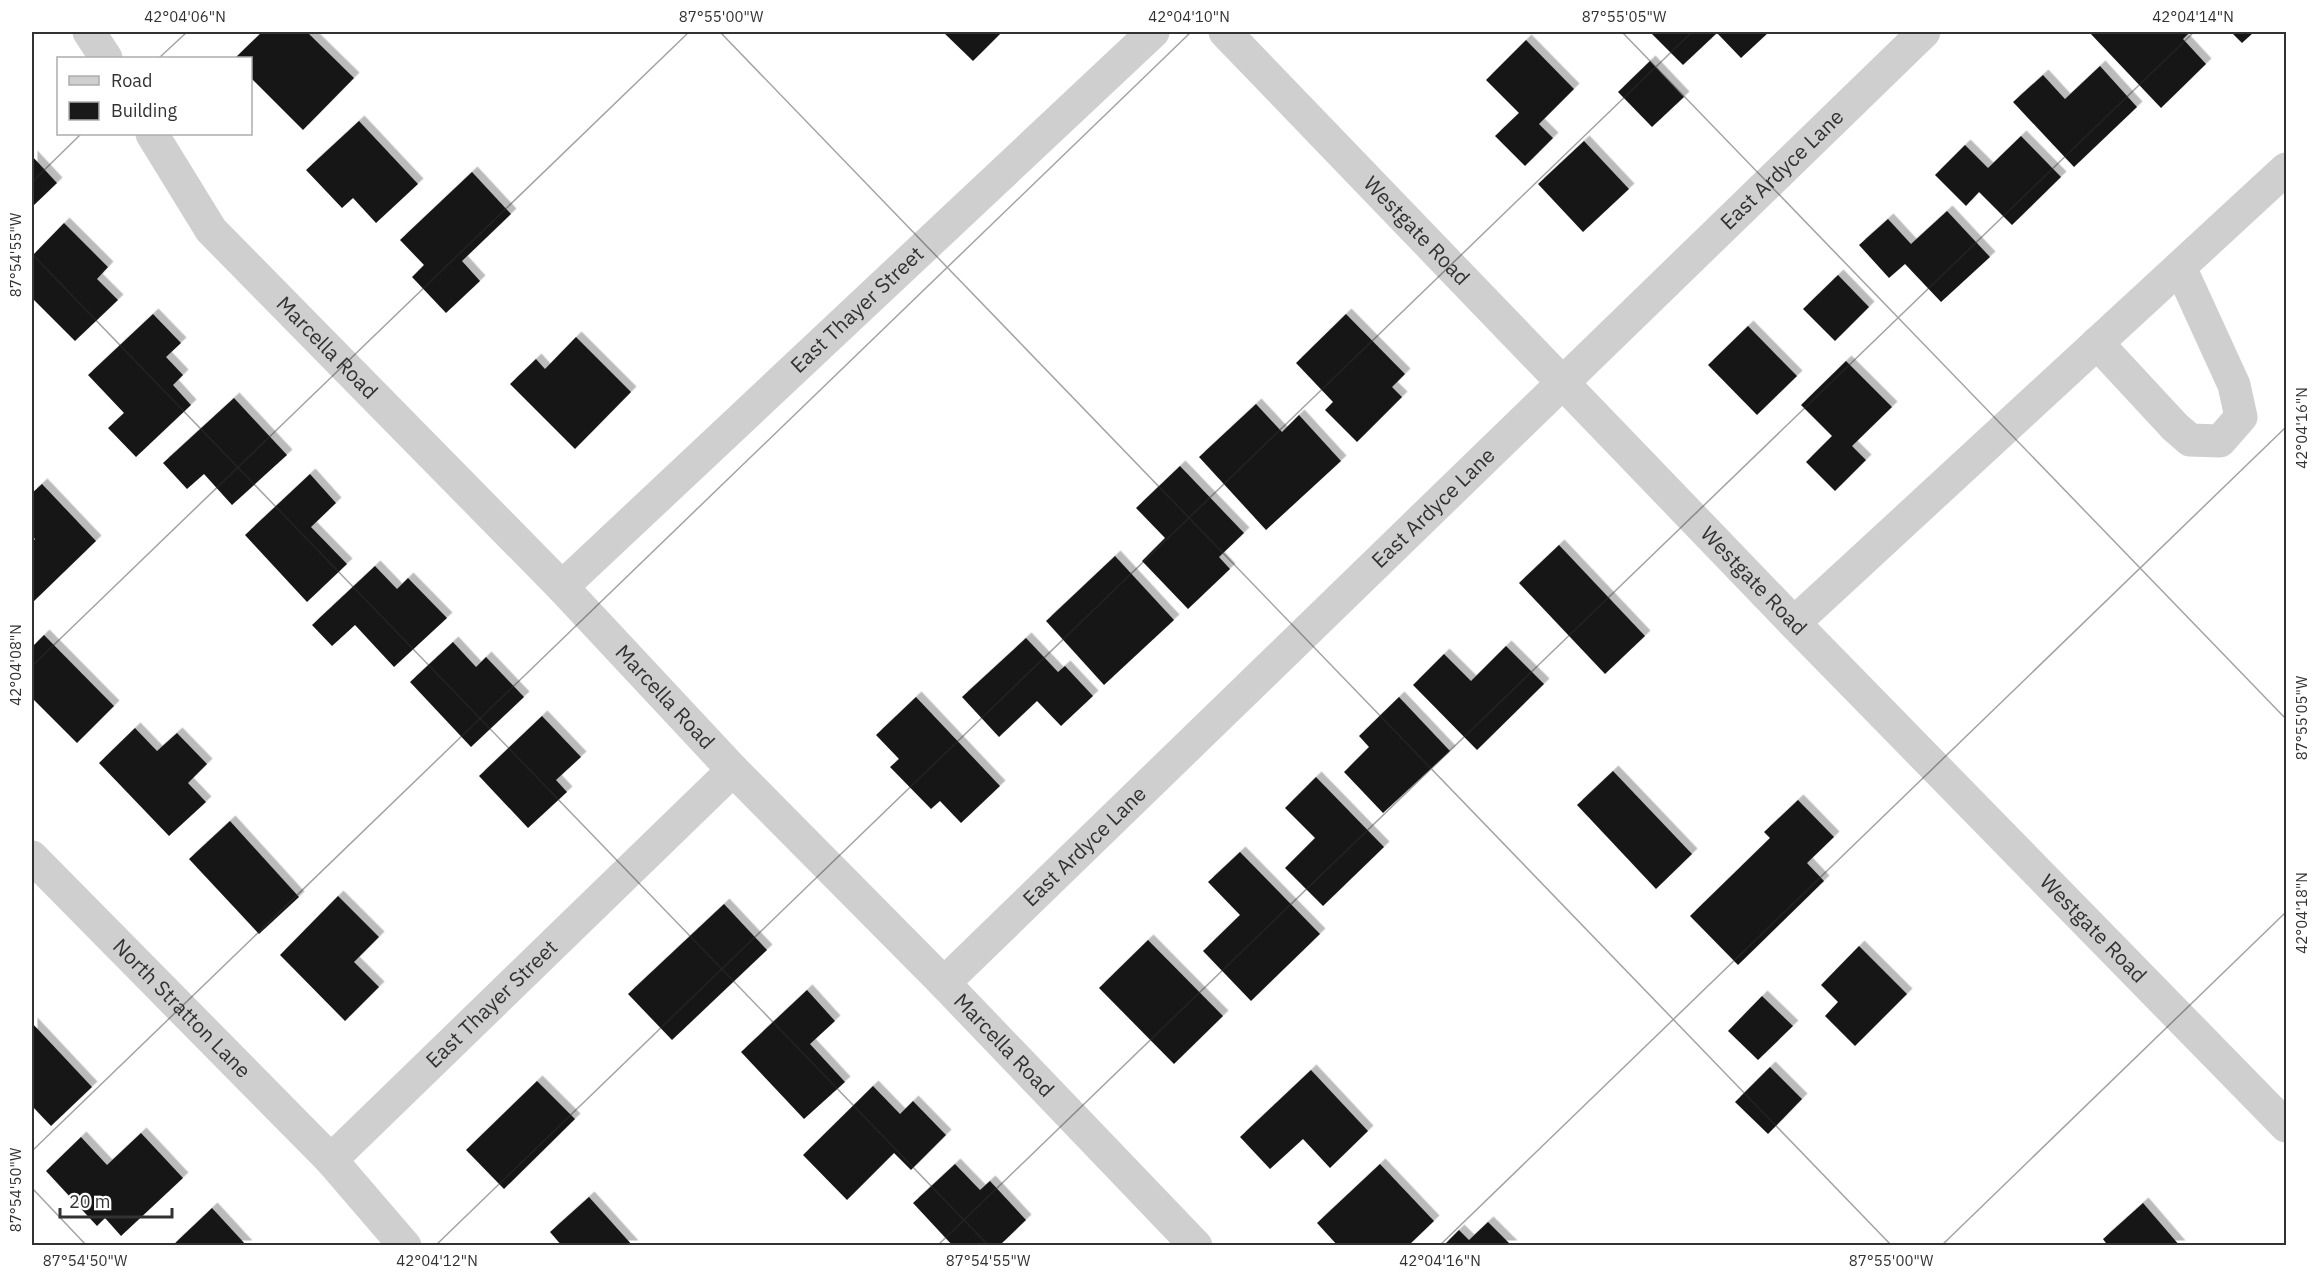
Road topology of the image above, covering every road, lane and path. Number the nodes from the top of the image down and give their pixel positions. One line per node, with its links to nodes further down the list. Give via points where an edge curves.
1 (89, 32): 5 (street)
2 (1153, 32): 11 (street, East Thayer Street)
3 (1225, 32): 10 (street, Westgate Road)
4 (1924, 32): 10 (street, East Ardyce Lane)
5 (105, 57)
6 (153, 135): 11 (street, Marcella Road, via 211,230)
7 (2286, 169): 8 (street)
8 (2180, 267): 9 (street); 9 (street, via 2234,385 2241,417 2220,441 2190,440)
9 (2097, 343): 12 (street)
10 (1563, 384): 12 (street, Westgate Road); 15 (street, East Ardyce Lane)
11 (562, 587): 13 (street, Marcella Road)
12 (1794, 623): 16 (street, Westgate Road)
13 (733, 770): 15 (street, Marcella Road); 17 (street, East Thayer Street)
14 (32, 857): 17 (street, North Stratton Lane)
15 (944, 983): 19 (street, Marcella Road)
16 (2286, 1126)
17 (331, 1160): 18 (street)
18 (405, 1245)
19 (1196, 1245)

